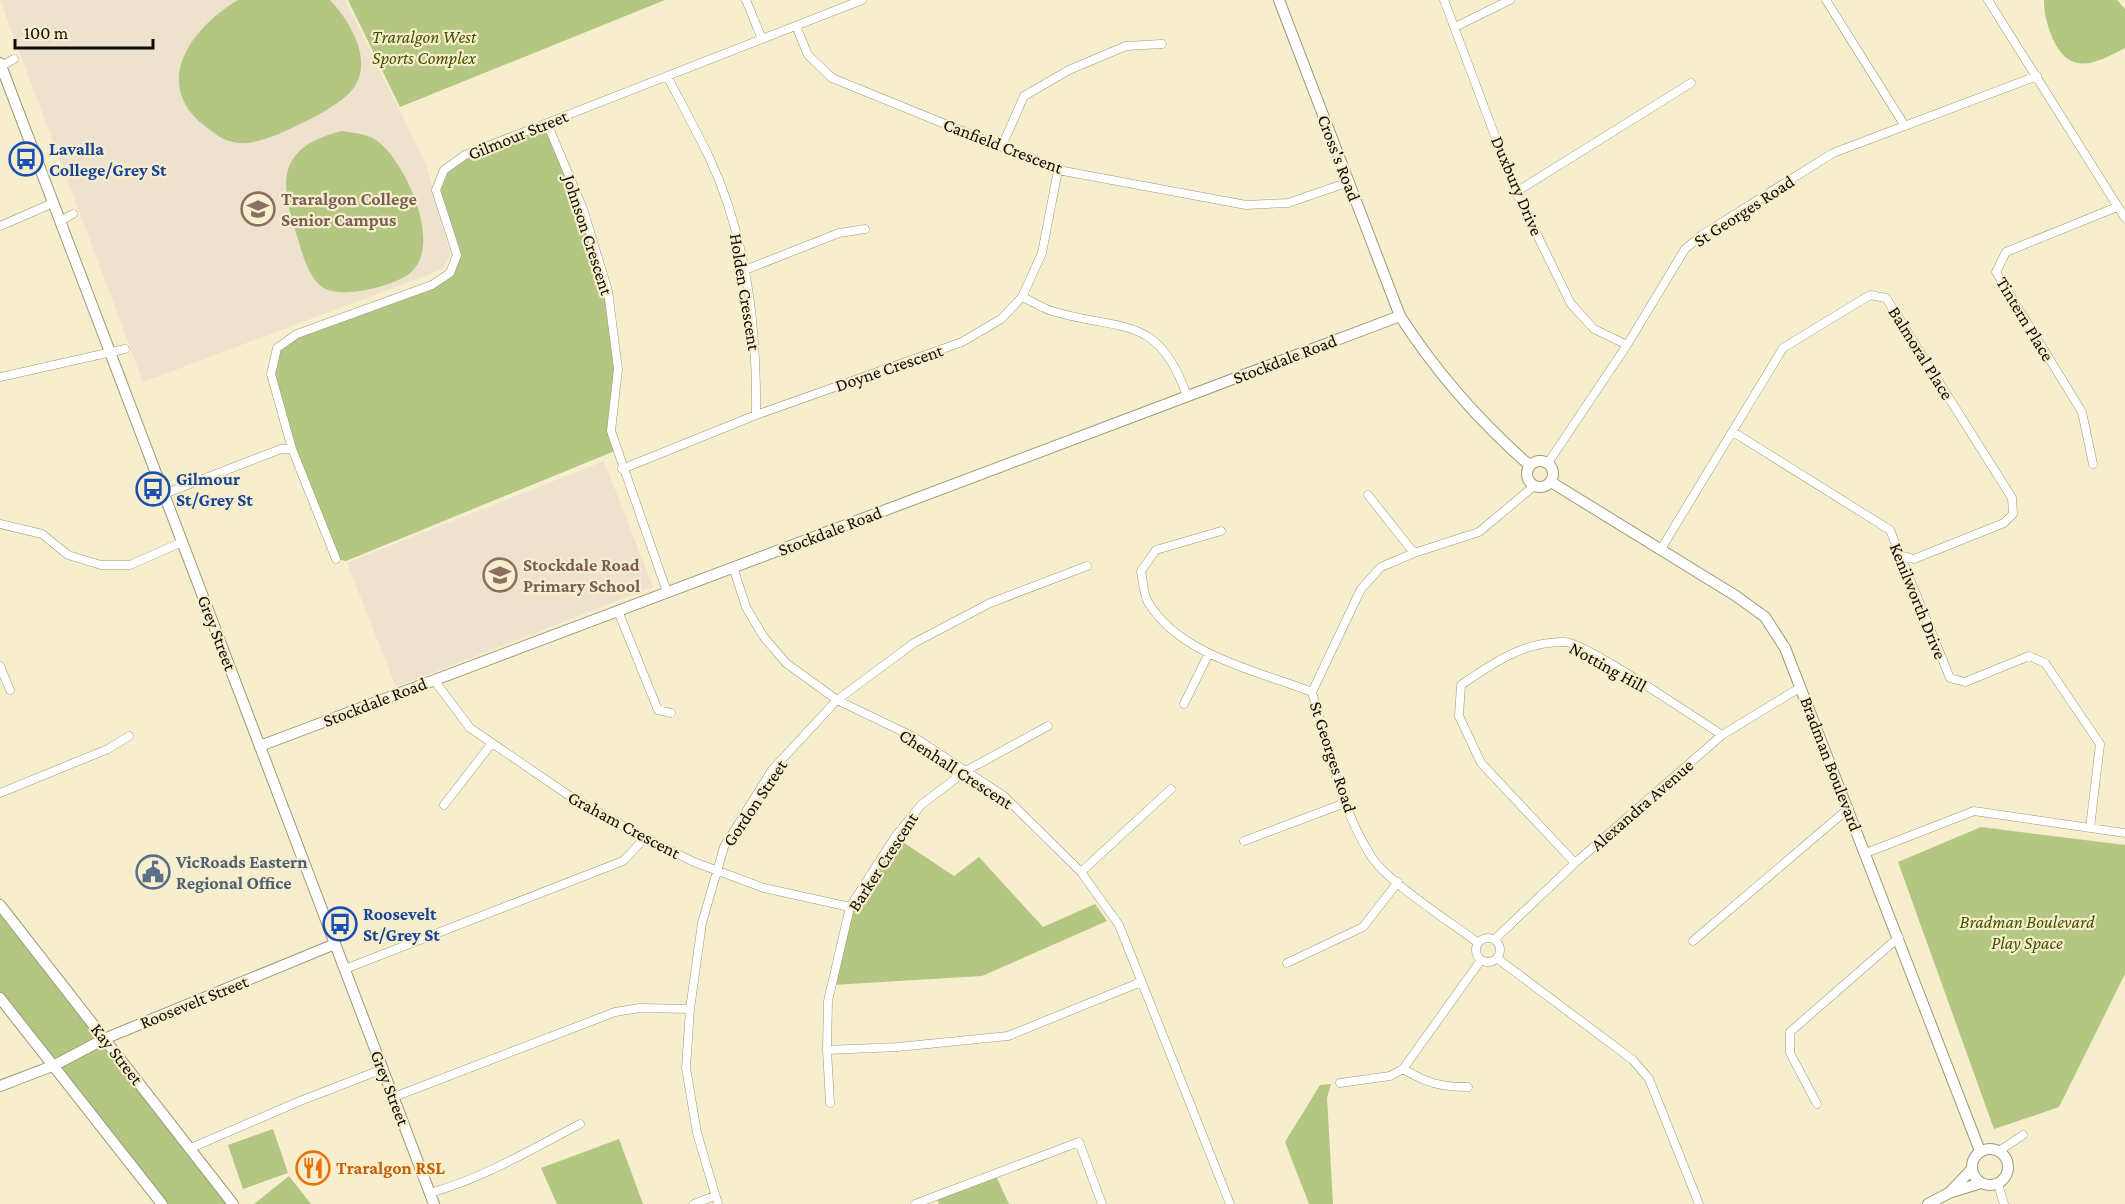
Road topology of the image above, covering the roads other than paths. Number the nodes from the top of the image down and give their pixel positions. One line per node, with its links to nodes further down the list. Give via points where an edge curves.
1 (746, 0): 10 (street)
2 (862, 0): 8 (street, Gilmour Street)
3 (1279, 0): 21 (street, Cross's Road)
4 (1444, 0): 9 (street, Duxbury Drive)
5 (1510, 0): 9 (street)
6 (1826, 0): 18 (street)
7 (1988, 0): 15 (street)
8 (796, 26): 10 (street, Gilmour Street); 19 (street, Canfield Crescent, via 808,55 832,78)
9 (1455, 27): 22 (street, Duxbury Drive)
10 (762, 39): 14 (street, Gilmour Street)
11 (1162, 44): 19 (street, via 1126,46 1069,70 1024,96)
12 (14, 59): 13 (street)
13 (0, 65): 23 (street, Grey Street)
14 (666, 76): 17 (street, Gilmour Street); 30 (street, Holden Crescent, via 710,158)
15 (2037, 76): 18 (street, St Georges Road); 24 (street)
16 (1691, 83): 22 (street)
17 (547, 123): 40 (street, Gilmour Street, via 465,155 444,170 436,190 457,255 450,273 432,285 297,334 277,348 271,375); 44 (street, Johnson Crescent, via 583,209 608,291 618,369 611,431)
18 (1905, 126): 33 (street, St Georges Road, via 1833,153 1702,235 1685,249)
19 (1002, 146): 20 (street, Canfield Crescent)
20 (1058, 170): 21 (street, Canfield Crescent, via 1246,205 1288,203); 31 (street, Doyne Crescent, via 1042,253)
21 (1348, 182): 32 (street, Cross's Road)
22 (1516, 192): 33 (street, Duxbury Drive, via 1571,304 1594,328)
23 (53, 203): 27 (street, Grey Street); 28 (street)
24 (2117, 207): 26 (street); 42 (street, Tintern Place, via 2006,252 1996,272 2082,412)
25 (73, 214): 27 (street)
26 (2125, 218)
27 (60, 221): 35 (street, Grey Street)
28 (0, 225)
29 (865, 229): 30 (street, via 840,233)
30 (745, 270): 38 (street, Holden Crescent, via 752,312)
31 (1022, 297): 37 (street, via 1051,311 1128,326 1160,345 1178,369); 38 (street, Doyne Crescent, via 1001,319 962,342)
32 (1400, 316): 37 (street, Stockdale Road); 43 (street, via 1427,357 1461,397)
33 (1627, 345): 41 (street, St Georges Road)
34 (125, 349): 35 (street)
35 (110, 352): 36 (street); 47 (street, Grey Street)
36 (0, 378)
37 (1187, 396): 57 (street, Stockdale Road)
38 (756, 416): 44 (street, Doyne Crescent)
39 (1733, 432): 52 (street, Balmoral Place); 54 (street, Kenilworth Drive, via 1890,530); 54 (street, Balmoral Place, via 1783,348 1870,295 1886,298 2012,498 2013,514 2004,523 1914,559)
40 (292, 449): 47 (street, via 281,449); 55 (street, Gilmour Street)
41 (1548, 463): 43 (street, via 1538,460); 45 (street, via 1553,472)
42 (2093, 464)
43 (1529, 465): 46 (street, via 1527,478)
44 (622, 469): 58 (street, Johnson Crescent)
45 (1551, 482): 46 (street, via 1543,487); 52 (street, Bradman Boulevard)
46 (1534, 486): 53 (street, St Georges Road, via 1479,532)
47 (164, 494): 51 (street, Grey Street)
48 (1368, 495): 53 (street)
49 (0, 524): 51 (street, via 42,534 68,555 101,565 130,565)
50 (1221, 531): 60 (street, via 1156,550 1141,571 1147,600 1165,626)
51 (182, 542): 73 (street, Grey Street)
52 (1660, 549): 63 (street, Bradman Boulevard, via 1765,617 1785,648)
53 (1414, 553): 65 (street, St Georges Road, via 1381,567 1361,589)
54 (1900, 555): 80 (street, Kenilworth Drive, via 1950,678 1965,682 2030,656 2045,663 2100,744)
55 (336, 559)
56 (1087, 566): 66 (street, Gordon Street, via 990,603 914,643)
57 (733, 567): 58 (street, Stockdale Road); 66 (street, Chenhall Crescent, via 746,607 764,636 786,663)
58 (667, 592): 59 (street, Stockdale Road)
59 (618, 611): 62 (street, Stockdale Road); 68 (street, via 658,710)
60 (1209, 653): 65 (street); 67 (street)
61 (0, 666): 64 (street)
62 (434, 680): 72 (street, Graham Crescent, via 470,728); 73 (street, Stockdale Road)
63 (1801, 687): 70 (street, Alexandra Avenue); 79 (street, Bradman Boulevard)
64 (10, 690)
65 (1312, 692): 77 (street, St Georges Road)
66 (837, 700): 74 (street, Chenhall Crescent, via 914,737); 86 (street, Gordon Street, via 772,770 724,847)
67 (1184, 704)
68 (672, 713)
69 (1048, 726): 74 (street, Barker Crescent)
70 (1722, 735): 85 (street, Alexandra Avenue); 85 (street, Notting Hill, via 1597,656 1567,642 1527,646 1461,686 1460,716 1481,763)
71 (129, 736): 76 (street, via 108,749)
72 (492, 743): 78 (street); 82 (street, Graham Crescent, via 574,799)
73 (260, 746): 95 (street, Grey Street)
74 (964, 772): 87 (street, Chenhall Crescent, via 1004,796); 90 (street, Barker Crescent, via 921,805 895,837)
75 (1171, 789): 87 (street)
76 (0, 794)
77 (1345, 803): 83 (street); 88 (street, St Georges Road, via 1371,858)
78 (444, 805)
79 (1849, 808): 84 (street, Bradman Boulevard); 93 (street)
80 (2090, 828): 81 (street); 84 (street, via 1974,811)
81 (2125, 833)
82 (645, 838): 86 (street, Graham Crescent); 99 (street, via 623,861)
83 (1244, 841)
84 (1866, 853): 91 (street, Bradman Boulevard)
85 (1575, 863): 92 (street, Alexandra Avenue)
86 (718, 870): 90 (street, Graham Crescent, via 764,888); 102 (street, Gordon Street, via 702,923)
87 (1081, 872): 100 (street, Chenhall Crescent, via 1119,925)
88 (1398, 882): 94 (street, St Georges Road); 98 (street, via 1363,927)
89 (0, 905): 103 (street, Kay Street)
90 (850, 907): 104 (street, Barker Crescent, via 828,1001)
91 (1899, 937): 113 (street, via 1790,1032 1790,1053); 117 (street, Bradman Boulevard)
92 (1495, 939): 94 (street, via 1486,938); 96 (street, via 1500,946)
93 (1693, 940)
94 (1478, 943): 97 (street, via 1476,954)
95 (335, 944): 99 (street, Grey Street); 103 (street, Roosevelt Street)
96 (1498, 959): 97 (street, via 1490,963); 133 (street, via 1633,1059 1649,1079)
97 (1481, 960): 107 (street)
98 (1287, 963)
99 (345, 969): 106 (street, Grey Street)
100 (1142, 982): 104 (street, via 1008,1036); 132 (street, Chenhall Crescent)
101 (0, 998): 105 (street)
102 (690, 1009): 111 (street, via 615,1012); 124 (street, Gordon Street, via 686,1068 697,1133)
103 (104, 1039): 105 (street, Roosevelt Street); 116 (street, Kay Street)
104 (827, 1050): 112 (street, Barker Crescent)
105 (55, 1065): 109 (street, Roosevelt Street); 125 (street)
106 (383, 1069): 111 (street, Grey Street); 116 (street)
107 (1402, 1069): 108 (street, via 1390,1076); 110 (street, via 1443,1087)
108 (1340, 1083)
109 (0, 1086)
110 (1468, 1087)
111 (394, 1097): 122 (street, Grey Street)
112 (830, 1104)
113 (1817, 1104)
114 (580, 1124): 122 (street, via 491,1172)
115 (2023, 1135): 118 (street)
116 (190, 1148): 126 (street, Kay Street)
117 (1980, 1151): 118 (street); 119 (street, via 1973,1159)
118 (1999, 1151): 121 (street, via 2008,1169)
119 (1972, 1169): 120 (street); 123 (street)
120 (1981, 1183): 121 (street); 123 (street)
121 (1998, 1184): 135 (street)
122 (430, 1193): 127 (street, Grey Street)
123 (1949, 1193): 134 (street)
124 (714, 1196): 128 (street); 129 (street, Gordon Street)
125 (162, 1204)
126 (233, 1204)
127 (434, 1204)
128 (694, 1204)
129 (718, 1204)
130 (915, 1204): 131 (street, via 1079,1142)
131 (1102, 1204)
132 (1230, 1204)
133 (1699, 1204)
134 (1928, 1204)
135 (2004, 1204)

